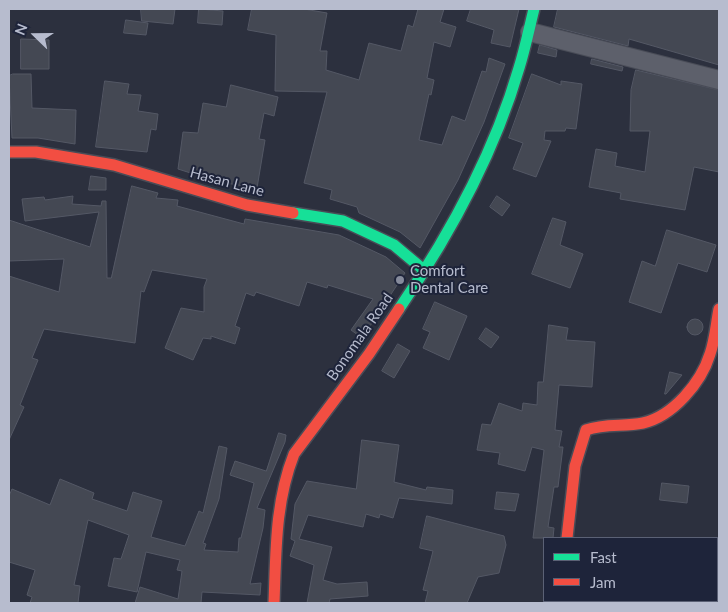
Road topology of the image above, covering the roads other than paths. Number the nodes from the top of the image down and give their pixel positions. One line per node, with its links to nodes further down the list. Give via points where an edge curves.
1 (534, 9): 2 (street, Bonomala Road)
2 (530, 32): 3 (street); 5 (street, Bonomala Road, via 509,96 484,156)
3 (719, 80)
4 (9, 152): 5 (street, Hasan Lane, via 36,152 114,165 247,205 342,221 394,245)
5 (425, 271): 8 (street, Bonomala Road, via 294,454 284,476 278,520)
6 (719, 309): 7 (street, via 709,357 684,396 657,419 597,425 586,430 575,466)
7 (567, 537)
8 (274, 603)

